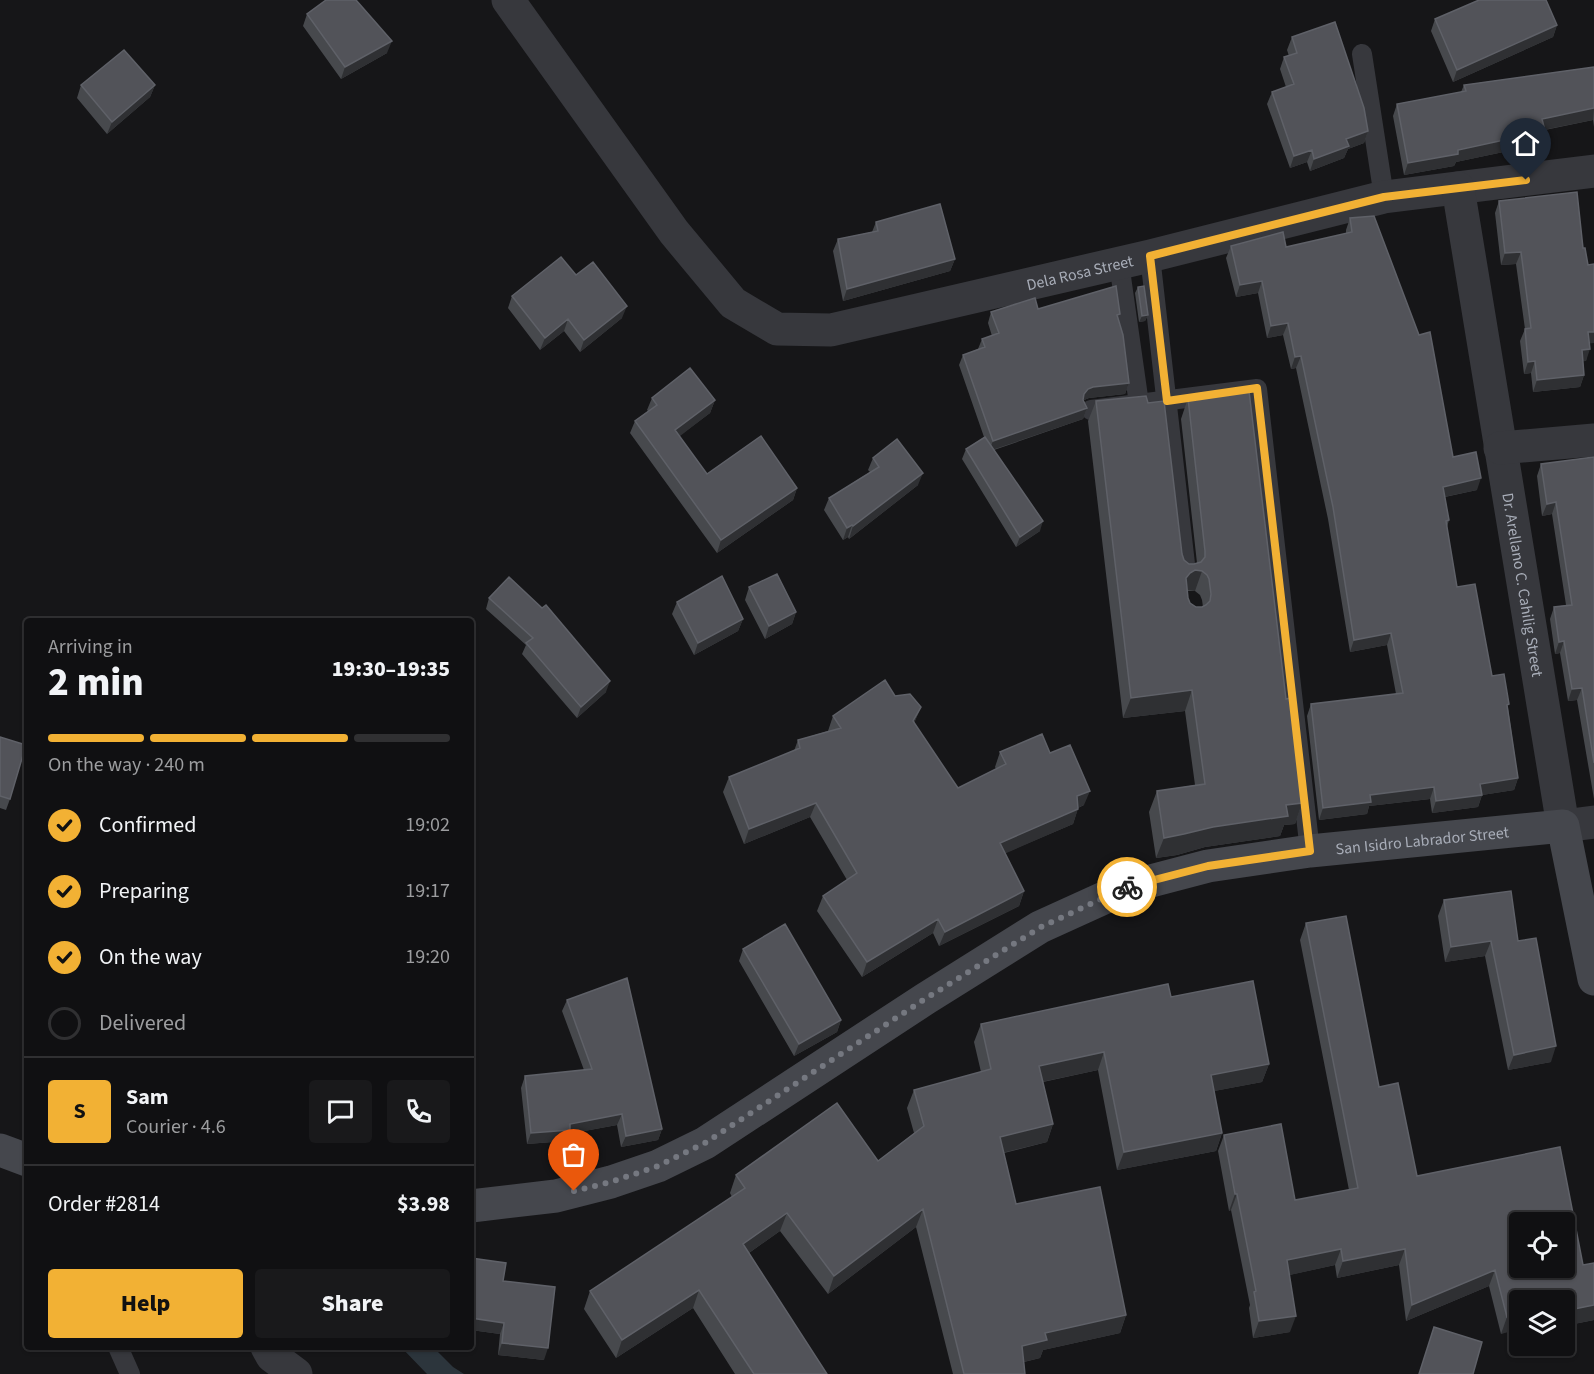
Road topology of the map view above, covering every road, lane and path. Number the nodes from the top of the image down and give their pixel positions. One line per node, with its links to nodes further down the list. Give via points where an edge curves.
1 (508, 0): 6 (street, Dela Rosa Street, via 674,232 733,303 777,329 831,330)
2 (1362, 54): 5 (lane)
3 (1594, 171): 4 (street, Dela Rosa Street)
4 (1458, 189): 5 (street, Dela Rosa Street); 11 (street, Dr. Arellano C. Cahilig Street)
5 (1384, 197): 6 (street, Dela Rosa Street)
6 (1134, 260): 7 (lane); 8 (lane)
7 (1167, 401): 8 (lane); 12 (lane); 14 (lane, via 1257,388)
8 (1139, 404): 9 (lane)
9 (1091, 410)
10 (1594, 440): 11 (street)
11 (1500, 448): 13 (street, Dr. Arellano C. Cahilig Street)
12 (1186, 573)
13 (1578, 824): 14 (main road, San Isidro Labrador Street); 15 (main road, Dr. Arellano C. Cahilig Street)
14 (1310, 851): 18 (main road, San Isidro Labrador Street, via 1208,866 1128,886 1041,927 705,1143 658,1166 556,1196)
15 (1594, 979)
16 (0, 1150): 17 (main road)
17 (24, 1159)
18 (474, 1206)
19 (119, 1350): 21 (lane)
20 (269, 1350): 22 (street)
21 (130, 1374)
22 (296, 1374)

